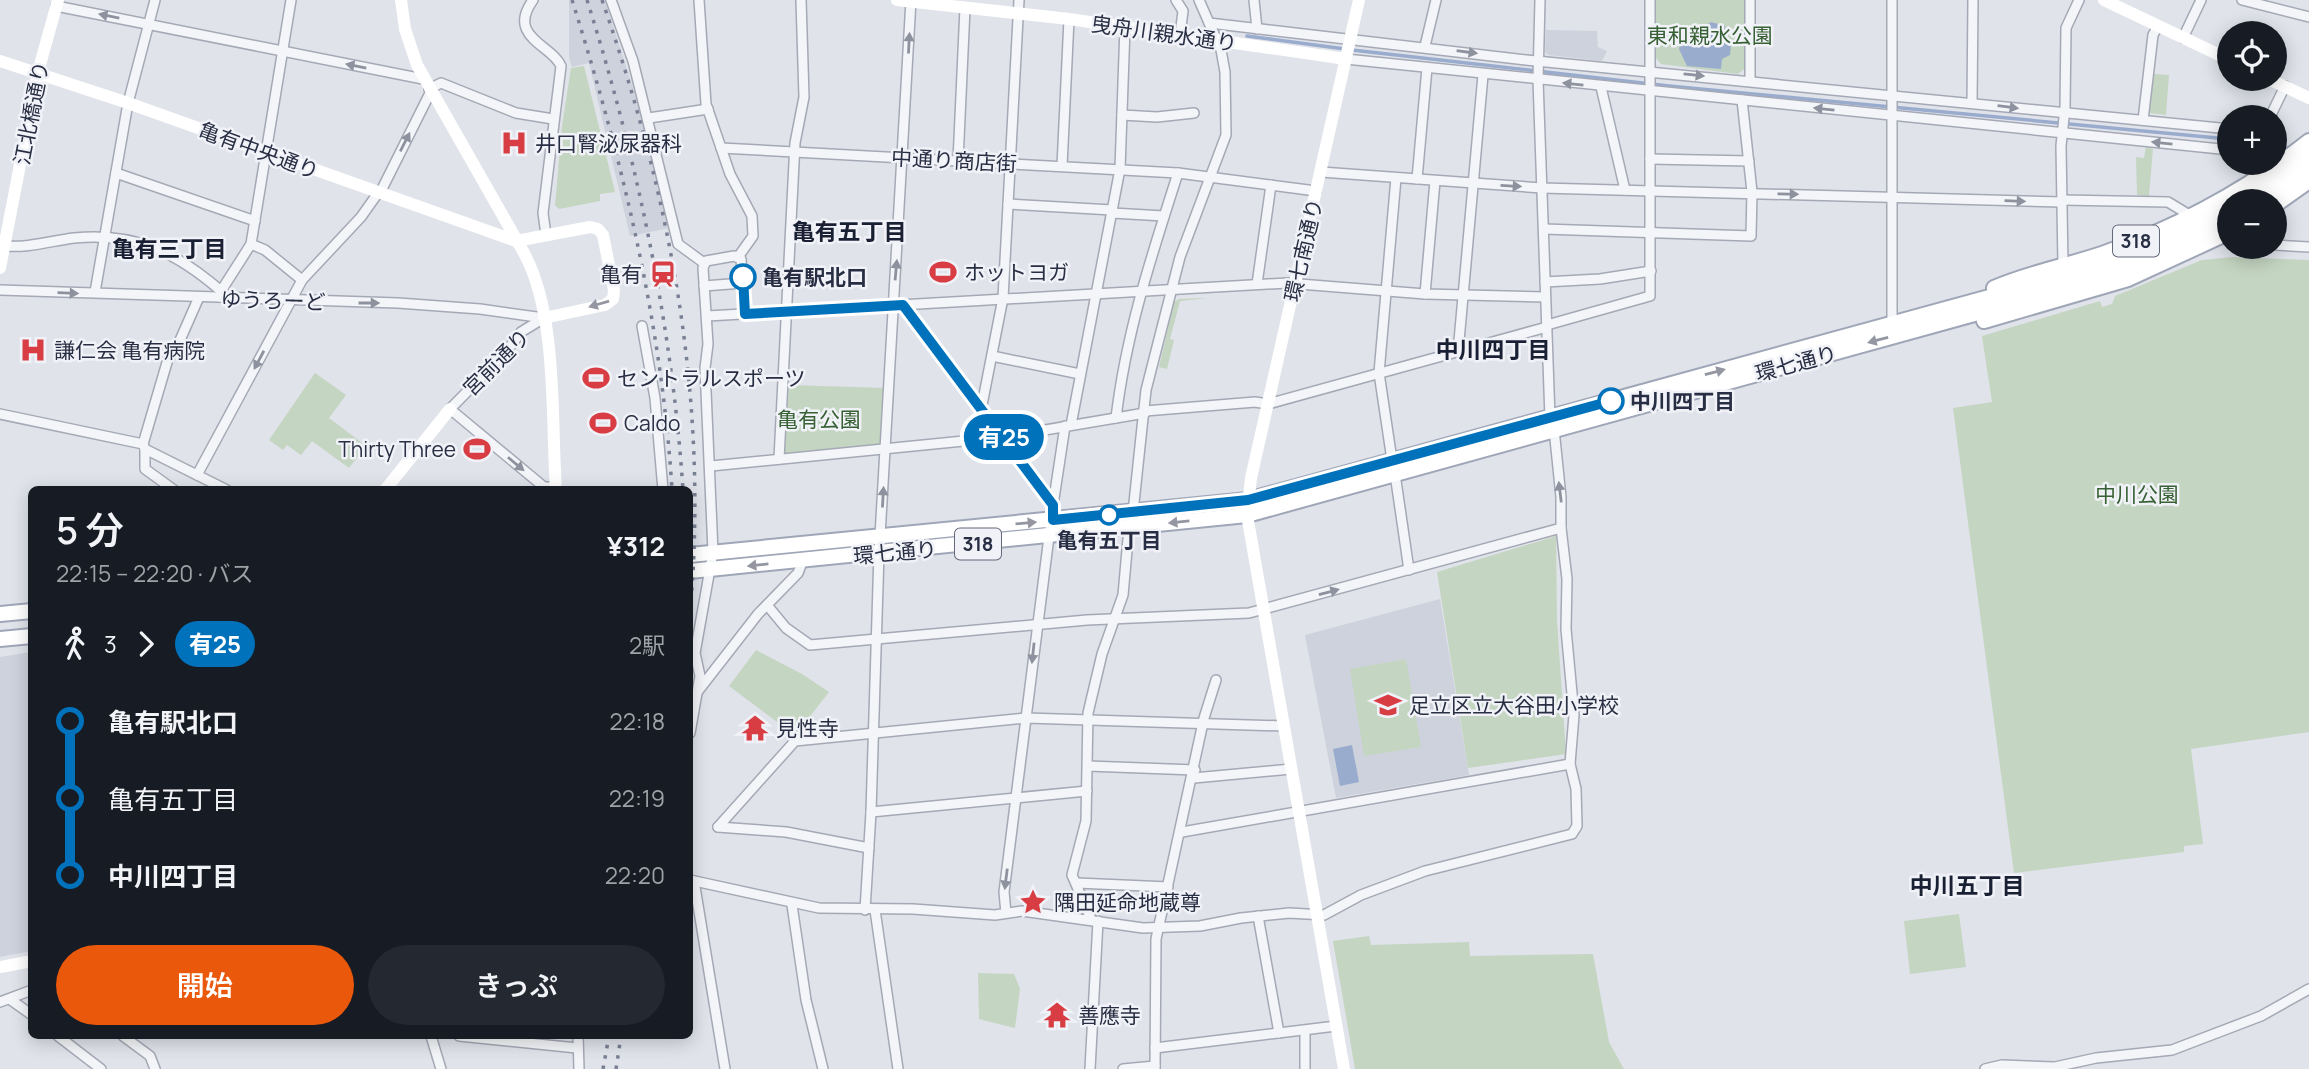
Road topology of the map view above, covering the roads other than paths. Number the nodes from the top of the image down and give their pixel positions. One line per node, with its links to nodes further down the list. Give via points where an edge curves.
1 (155, 0): 31 (street)
2 (291, 0): 40 (street)
3 (401, 0): 51 (street, via 410,47)
4 (533, 0): 66 (street, via 527,15 531,37 561,66)
5 (611, 0): 65 (street)
6 (699, 0): 60 (street)
7 (802, 0): 73 (street, via 804,97)
8 (897, 0): 24 (street, 曳舟川親水通り)
9 (1019, 0): 27 (street)
10 (1176, 0): 35 (street, via 1183,11)
11 (1199, 0): 30 (street)
12 (1254, 0): 34 (street)
13 (1359, 0): 38 (street, 環七南通り)
14 (1436, 0): 39 (street)
15 (1540, 0): 43 (street)
16 (1650, 0): 46 (street)
17 (1750, 0): 50 (street)
18 (1892, 0): 55 (street)
19 (1973, 0): 59 (street)
20 (2079, 0): 62 (street, via 2066,28)
21 (2104, 0): 32 (street)
22 (2201, 0): 36 (street)
23 (2242, 0): 28 (street)
24 (911, 1): 26 (street, 曳舟川親水通り); 77 (street, one-way to 24)
25 (57, 3): 31 (street, one-way to 25); 47 (street, 江北橋通り)
26 (965, 8): 27 (street, 曳舟川親水通り); 79 (street)
27 (1018, 14): 29 (street, 曳舟川親水通り); 81 (street)
28 (2309, 17)
29 (1069, 19): 33 (street, 曳舟川親水通り); 82 (street)
30 (1209, 23): 34 (street); 37 (street)
31 (149, 24): 40 (street); 58 (street)
32 (2158, 26): 36 (street); 67 (street, via 2153,35)
33 (1125, 27): 35 (street, 曳舟川親水通り); 63 (street)
34 (1257, 29): 38 (street)
35 (1180, 34): 37 (street, 曳舟川親水通り)
36 (2183, 38): 41 (street)
37 (1216, 40): 42 (street, 曳舟川親水通り); 89 (street, via 1228,110 1222,151)
38 (1351, 40): 39 (street); 42 (street, 環七南通り)
39 (1425, 46): 43 (street, one-way to 43)
40 (283, 51): 51 (street, one-way to 40); 74 (street)
41 (2217, 54)
42 (1346, 60): 45 (street); 85 (street, 環七南通り)
43 (1538, 60): 46 (street); 49 (street)
44 (0, 61): 47 (street, 亀有中央通り)
45 (1427, 68): 48 (street); 91 (street)
46 (1650, 70): 50 (street, one-way to 50); 54 (street)
47 (38, 72): 58 (street, 亀有中央通り); 121 (street, 江北橋通り)
48 (1483, 75): 49 (street); 94 (street)
49 (1538, 80): 52 (street, one-way to 49); 96 (street)
50 (1750, 81): 55 (street)
51 (428, 86): 66 (street, via 441,83 516,113); 103 (street, one-way to 51); 118 (street)
52 (1601, 87): 54 (street); 99 (street)
53 (2287, 87): 56 (street)
54 (1650, 92): 57 (street); 78 (street)
55 (1892, 96): 59 (street); 64 (street)
56 (2309, 98)
57 (1742, 100): 64 (street, one-way to 57); 80 (street)
58 (128, 103): 74 (street, 亀有中央通り); 86 (street)
59 (1972, 103): 62 (street, one-way to 62)
60 (708, 109): 65 (street); 71 (street)
61 (1194, 113): 63 (street)
62 (2065, 114): 67 (street); 69 (street)
63 (1122, 115): 84 (street)
64 (1892, 117): 69 (street); 104 (street)
65 (649, 118): 125 (street, via 678,244)
66 (553, 119): 116 (street, via 543,214)
67 (2143, 120): 68 (street)
68 (2217, 128)
69 (2062, 134): 72 (street, one-way to 69); 106 (street)
70 (2309, 141): 75 (main road, 318)
71 (721, 148): 73 (street, 中通り商店街); 124 (street, via 752,216 753,236)
72 (2217, 149)
73 (795, 151): 77 (street, 中通り商店街); 150 (street)
74 (266, 153): 103 (street, 亀有中央通り); 112 (street)
75 (2287, 153)
76 (2309, 153): 97 (main road)
77 (902, 157): 79 (street, 中通り商店街); 149 (street, one-way to 77)
78 (1650, 159): 80 (street); 100 (street)
79 (958, 161): 81 (street, 中通り商店街)
80 (1749, 161): 102 (street)
81 (1010, 163): 82 (street, 中通り商店街); 107 (street)
82 (1062, 166): 84 (street, 中通り商店街)
83 (2309, 167): 98 (main road)
84 (1120, 169): 87 (street, 中通り商店街); 108 (street)
85 (1321, 172): 90 (street); 101 (street, 環七南通り)
86 (116, 173): 112 (street); 117 (street)
87 (1182, 173): 89 (street, 中通り商店街); 110 (street)
88 (2253, 175): 111 (main road, 318)
89 (1211, 177): 95 (street, 中通り商店街); 135 (street, via 1196,208)
90 (1396, 178): 91 (street); 141 (street)
91 (1417, 179): 92 (street)
92 (1435, 181): 94 (street); 143 (street)
93 (2309, 181): 105 (main road)
94 (1474, 184): 96 (street, one-way to 96); 144 (street)
95 (1271, 185): 101 (street, 中通り商店街); 133 (street)
96 (1542, 188): 99 (street); 114 (street)
97 (2255, 189)
98 (2276, 189)
99 (1625, 190): 100 (street)
100 (1650, 190): 102 (street); 115 (street)
101 (1316, 191): 130 (street, 環七南通り)
102 (1752, 192): 104 (street, one-way to 104); 115 (street, via 1751,236)
103 (379, 193): 118 (street, 亀有中央通り); 129 (street)
104 (1892, 196): 106 (street, one-way to 106); 155 (street)
105 (2287, 197)
106 (2062, 201): 111 (street, via 2168,202); 126 (street)
107 (1008, 204): 108 (street); 147 (street)
108 (1112, 211): 110 (street); 140 (street)
109 (2217, 212): 138 (main road, 環七通り / 318)
110 (1164, 216): 137 (street)
111 (2191, 216): 126 (main road, 318)
112 (255, 221): 120 (street)
113 (2217, 225): 138 (main road, 環七通り / 318, via 2132,265)
114 (1544, 229): 115 (street); 131 (street)
115 (1650, 232): 128 (street)
116 (546, 235): 118 (street); 154 (street, one-way to 154, via 598,229 603,234 614,290 613,299 605,305)
117 (105, 239): 121 (street); 139 (street); 142 (street, via 132,240 172,253 203,274)
118 (516, 241): 154 (street, via 534,277)
119 (2217, 242): 153 (main road, 318, via 2104,288 2009,316)
120 (251, 244): 129 (street); 142 (street)
121 (5, 246): 127 (street, 江北橋通り)
122 (2287, 246): 123 (street)
123 (2309, 247)
124 (738, 257): 125 (street); 132 (street)
125 (704, 263): 134 (street)
126 (2063, 267): 153 (main road, 318, via 2002,285)
127 (0, 268)
128 (1651, 271): 131 (street); 157 (street, via 1650,296)
129 (302, 280): 148 (street)
130 (1295, 282): 133 (street); 141 (street); 162 (street, 環七南通り)
131 (1545, 282): 146 (street)
132 (743, 283): 134 (street); 151 (street)
133 (1257, 284): 135 (street)
134 (704, 286): 152 (street)
135 (1171, 289): 137 (street); 165 (street, via 1146,390)
136 (0, 290): 139 (street, ゆうろーど, one-way to 139)
137 (1140, 290): 140 (street); 167 (street)
138 (2035, 291): 153 (main road, 環七通り / 318)
139 (95, 292): 145 (street, ゆうろーど)
140 (1096, 292): 147 (street); 161 (street)
141 (1386, 292): 143 (street); 160 (street)
142 (220, 294): 145 (street, ゆうろーど); 148 (street, ゆうろーど)
143 (1425, 294): 144 (street)
144 (1463, 295): 146 (street); 158 (street)
145 (199, 297): 171 (street, via 168,359)
146 (1545, 297): 157 (street)
147 (1003, 298): 149 (street); 159 (street)
148 (291, 300): 154 (street, ゆうろーど, one-way to 154, via 460,307); 176 (street, one-way to 176)
149 (898, 306): 150 (street); 164 (street); 172 (street)
150 (787, 312): 151 (street); 173 (street)
151 (745, 314): 152 (street)
152 (707, 316): 174 (street)
153 (1946, 316): 155 (main road, 環七通り / 318); 168 (main road, 環七通り / 318, one-way to 168)
154 (544, 318): 163 (street, 宮前通り, via 521,332); 181 (street)
155 (1892, 323): 168 (main road, 環七通り / 318, one-way to 155)
156 (642, 326): 182 (street, via 655,398)
157 (1547, 326): 158 (street); 168 (street)
158 (1458, 352): 160 (street)
159 (992, 356): 161 (street); 164 (street)
160 (1379, 373): 162 (street); 175 (street)
161 (1080, 374): 169 (street)
162 (1268, 404): 165 (street); 183 (street, 環七南通り)
163 (450, 409): 179 (street); 180 (street, one-way to 180)
164 (981, 410): 170 (street)
165 (1145, 412): 167 (street); 185 (street)
166 (0, 414): 171 (street)
167 (1116, 418): 169 (street)
168 (1552, 423): 175 (main road, 環七通り / 318); 187 (street, one-way to 168)
169 (1068, 425): 170 (street); 184 (street)
170 (1004, 437): 172 (street); 184 (street)
171 (144, 447): 176 (street); 177 (street, via 145,469)
172 (886, 450): 173 (street); 188 (street, one-way to 172)
173 (779, 459): 174 (street)
174 (711, 466): 190 (street)
175 (1394, 467): 183 (main road, 環七通り / 318); 195 (street)
176 (197, 475): 178 (street)
177 (168, 486)
178 (219, 486)
179 (388, 486)
180 (546, 486)
181 (550, 486)
182 (663, 486)
183 (1247, 507): 185 (main road, 環七通り / 318); 186 (main road, 環七通り / 318, one-way to 186); 198 (street)
184 (1053, 512): 185 (main road, 環七通り / 318); 188 (main road, 環七通り / 318, one-way to 184); 189 (street)
185 (1133, 512)
186 (1129, 528): 189 (main road, 環七通り / 318); 201 (street, via 1123,595)
187 (1560, 528): 195 (street); 215 (street, via 1574,715)
188 (881, 536): 190 (main road, 環七通り / 318); 191 (street)
189 (1047, 537): 191 (main road, 環七通り / 318); 202 (street)
190 (713, 552): 192 (main road, 環七通り / 318); 194 (street)
191 (880, 553): 193 (main road, 環七通り / 318); 205 (street)
192 (693, 555)
193 (803, 560): 194 (main road, 環七通り / 318, one-way to 194); 197 (street, via 798,573)
194 (708, 569): 196 (main road, 環七通り / 318); 206 (street)
195 (1409, 570): 198 (street, one-way to 195)
196 (693, 571)
197 (767, 605): 205 (street, via 786,628 810,645); 208 (street)
198 (1263, 610): 201 (street); 213 (street)
199 (28, 611): 200 (main road)
200 (0, 614)
201 (1115, 619): 202 (street); 211 (street, via 1094,680)
202 (1037, 624): 205 (street); 210 (street, one-way to 210)
203 (28, 636): 204 (main road)
204 (0, 639)
205 (877, 639): 214 (street)
206 (693, 665): 208 (street, via 700,676)
207 (1216, 680): 212 (street)
208 (697, 693): 209 (street)
209 (693, 716)
210 (1026, 718): 211 (street); 214 (street); 220 (street)
211 (1088, 721): 212 (street); 216 (street)
212 (1203, 723): 213 (street); 218 (street)
213 (1284, 726): 217 (street)
214 (874, 733): 222 (street); 224 (street, via 795,741 718,827 786,832)
215 (1570, 764): 221 (street); 233 (street, via 1576,789 1577,826 1572,834 1425,871)
216 (1088, 766): 218 (street); 219 (street)
217 (1291, 769): 218 (street); 221 (street)
218 (1194, 774): 223 (street)
219 (1087, 791): 220 (street); 226 (street, via 1086,821 1072,875)
220 (1016, 798): 222 (street); 232 (street, one-way to 232, via 1004,892)
221 (1298, 811): 223 (street); 233 (street)
222 (871, 812): 224 (street)
223 (1182, 832): 228 (street)
224 (869, 848): 230 (street)
225 (693, 880): 229 (street)
226 (1077, 883): 228 (street); 235 (street)
227 (693, 886): 259 (street)
228 (1168, 887): 236 (street)
229 (792, 905): 230 (street); 260 (street)
230 (864, 910): 231 (street)
231 (875, 910): 232 (street); 261 (street)
232 (1006, 913): 235 (street)
233 (1317, 915): 234 (street); 244 (street)
234 (1258, 916): 236 (street, via 1200,926); 246 (street)
235 (1095, 920): 236 (street); 262 (street)
236 (1158, 927): 253 (street)
237 (28, 962): 238 (street)
238 (0, 967)
239 (2309, 989): 266 (street, via 2261,1016 2172,1050 2055,1067 2002,1065)
240 (28, 992): 241 (street)
241 (11, 1000): 242 (street); 243 (street)
242 (0, 1002)
243 (28, 1013)
244 (1336, 1026): 245 (street); 265 (street)
245 (1305, 1031): 246 (street); 264 (street)
246 (1279, 1033): 253 (street)
247 (62, 1039): 255 (street)
248 (127, 1039): 256 (street, via 150,1056)
249 (432, 1039): 257 (street)
250 (488, 1039): 252 (street)
251 (578, 1039): 252 (street)
252 (577, 1048): 258 (street)
253 (1155, 1048): 254 (street)
254 (1155, 1067): 263 (street)
255 (101, 1069)
256 (155, 1069)
257 (441, 1069)
258 (579, 1069)
259 (725, 1069)
260 (822, 1069)
261 (898, 1069)
262 (1090, 1069)
263 (1123, 1069)
264 (1305, 1069)
265 (1344, 1069)
266 (1985, 1069)

